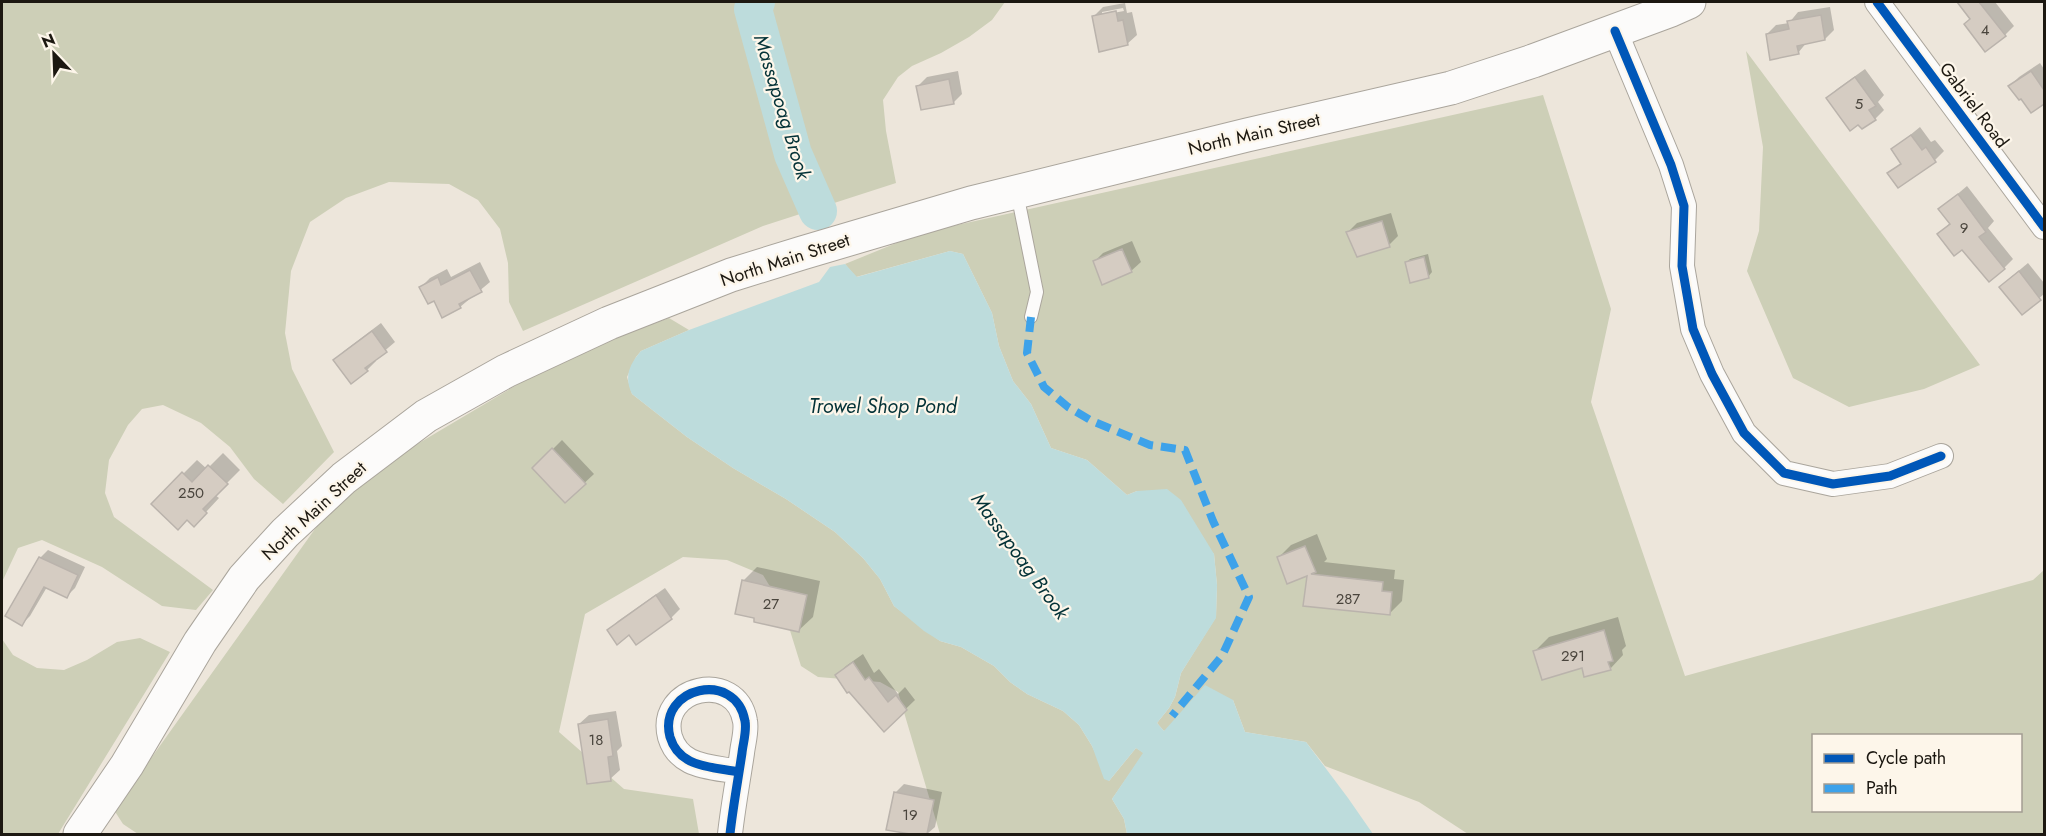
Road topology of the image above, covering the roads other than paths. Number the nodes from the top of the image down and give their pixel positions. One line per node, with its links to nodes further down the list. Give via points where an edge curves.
1 (1689, 2): 3 (main road, North Main Street)
2 (1876, 2): 5 (street, Gabriel Road)
3 (1615, 31): 4 (main road, North Main Street, via 1451,88); 7 (street, via 1684,206 1682,266 1693,329 1744,433 1784,473 1833,484 1890,476)
4 (1017, 192): 6 (lane, via 1037,292); 9 (main road, North Main Street, via 730,275 506,371 426,416 344,478 244,578)
5 (2044, 227)
6 (1032, 317)
7 (1941, 456)
8 (739, 772): 10 (street)
9 (80, 834)
10 (730, 834)

